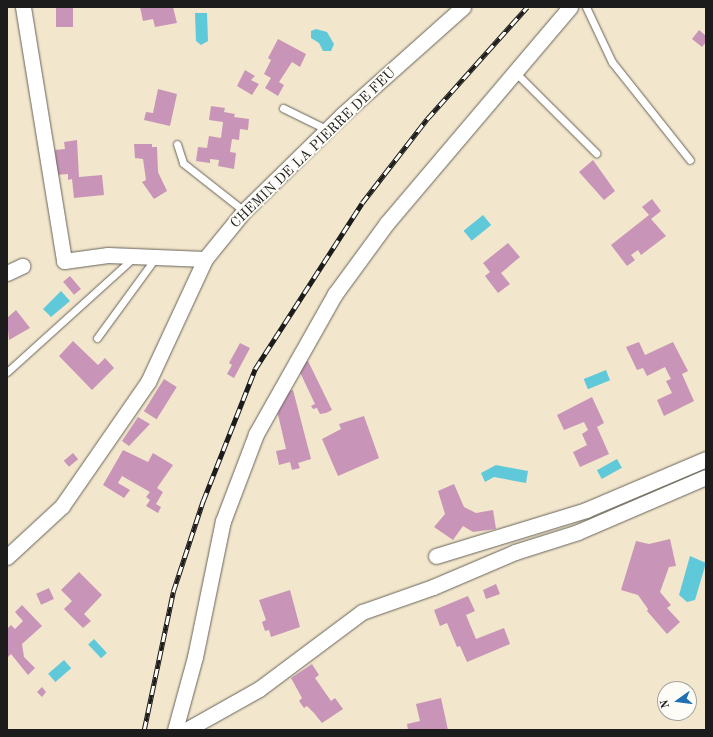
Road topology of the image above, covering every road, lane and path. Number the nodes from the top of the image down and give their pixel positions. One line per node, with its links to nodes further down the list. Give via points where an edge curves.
1 (23, 7): 12 (street, via 64,261 108,255)
2 (463, 7): 7 (street, CHEMIN DE LA PIERRE DE FEU)
3 (570, 7): 5 (street)
4 (586, 7): 10 (lane, via 612,62)
5 (515, 71): 9 (lane); 24 (street, via 387,223 335,294 256,434 223,521 195,657)
6 (283, 108): 7 (lane)
7 (328, 130): 11 (street, CHEMIN DE LA PIERRE DE FEU)
8 (177, 144): 11 (lane, via 183,163)
9 (596, 153)
10 (690, 160)
11 (244, 211): 14 (street, CHEMIN DE LA PIERRE DE FEU)
12 (134, 256): 13 (street); 18 (lane)
13 (156, 257): 14 (street); 17 (lane)
14 (205, 259): 22 (street, CHEMIN DE LA PIERRE DE FEU, via 148,382 62,506)
15 (22, 266): 16 (street)
16 (7, 273)
17 (97, 338)
18 (7, 372)
19 (706, 459): 21 (street, via 586,510)
20 (706, 477): 23 (street, via 578,532 515,552 433,587 362,612 259,689)
21 (436, 556)
22 (7, 557)
23 (191, 729)
24 (174, 730)

